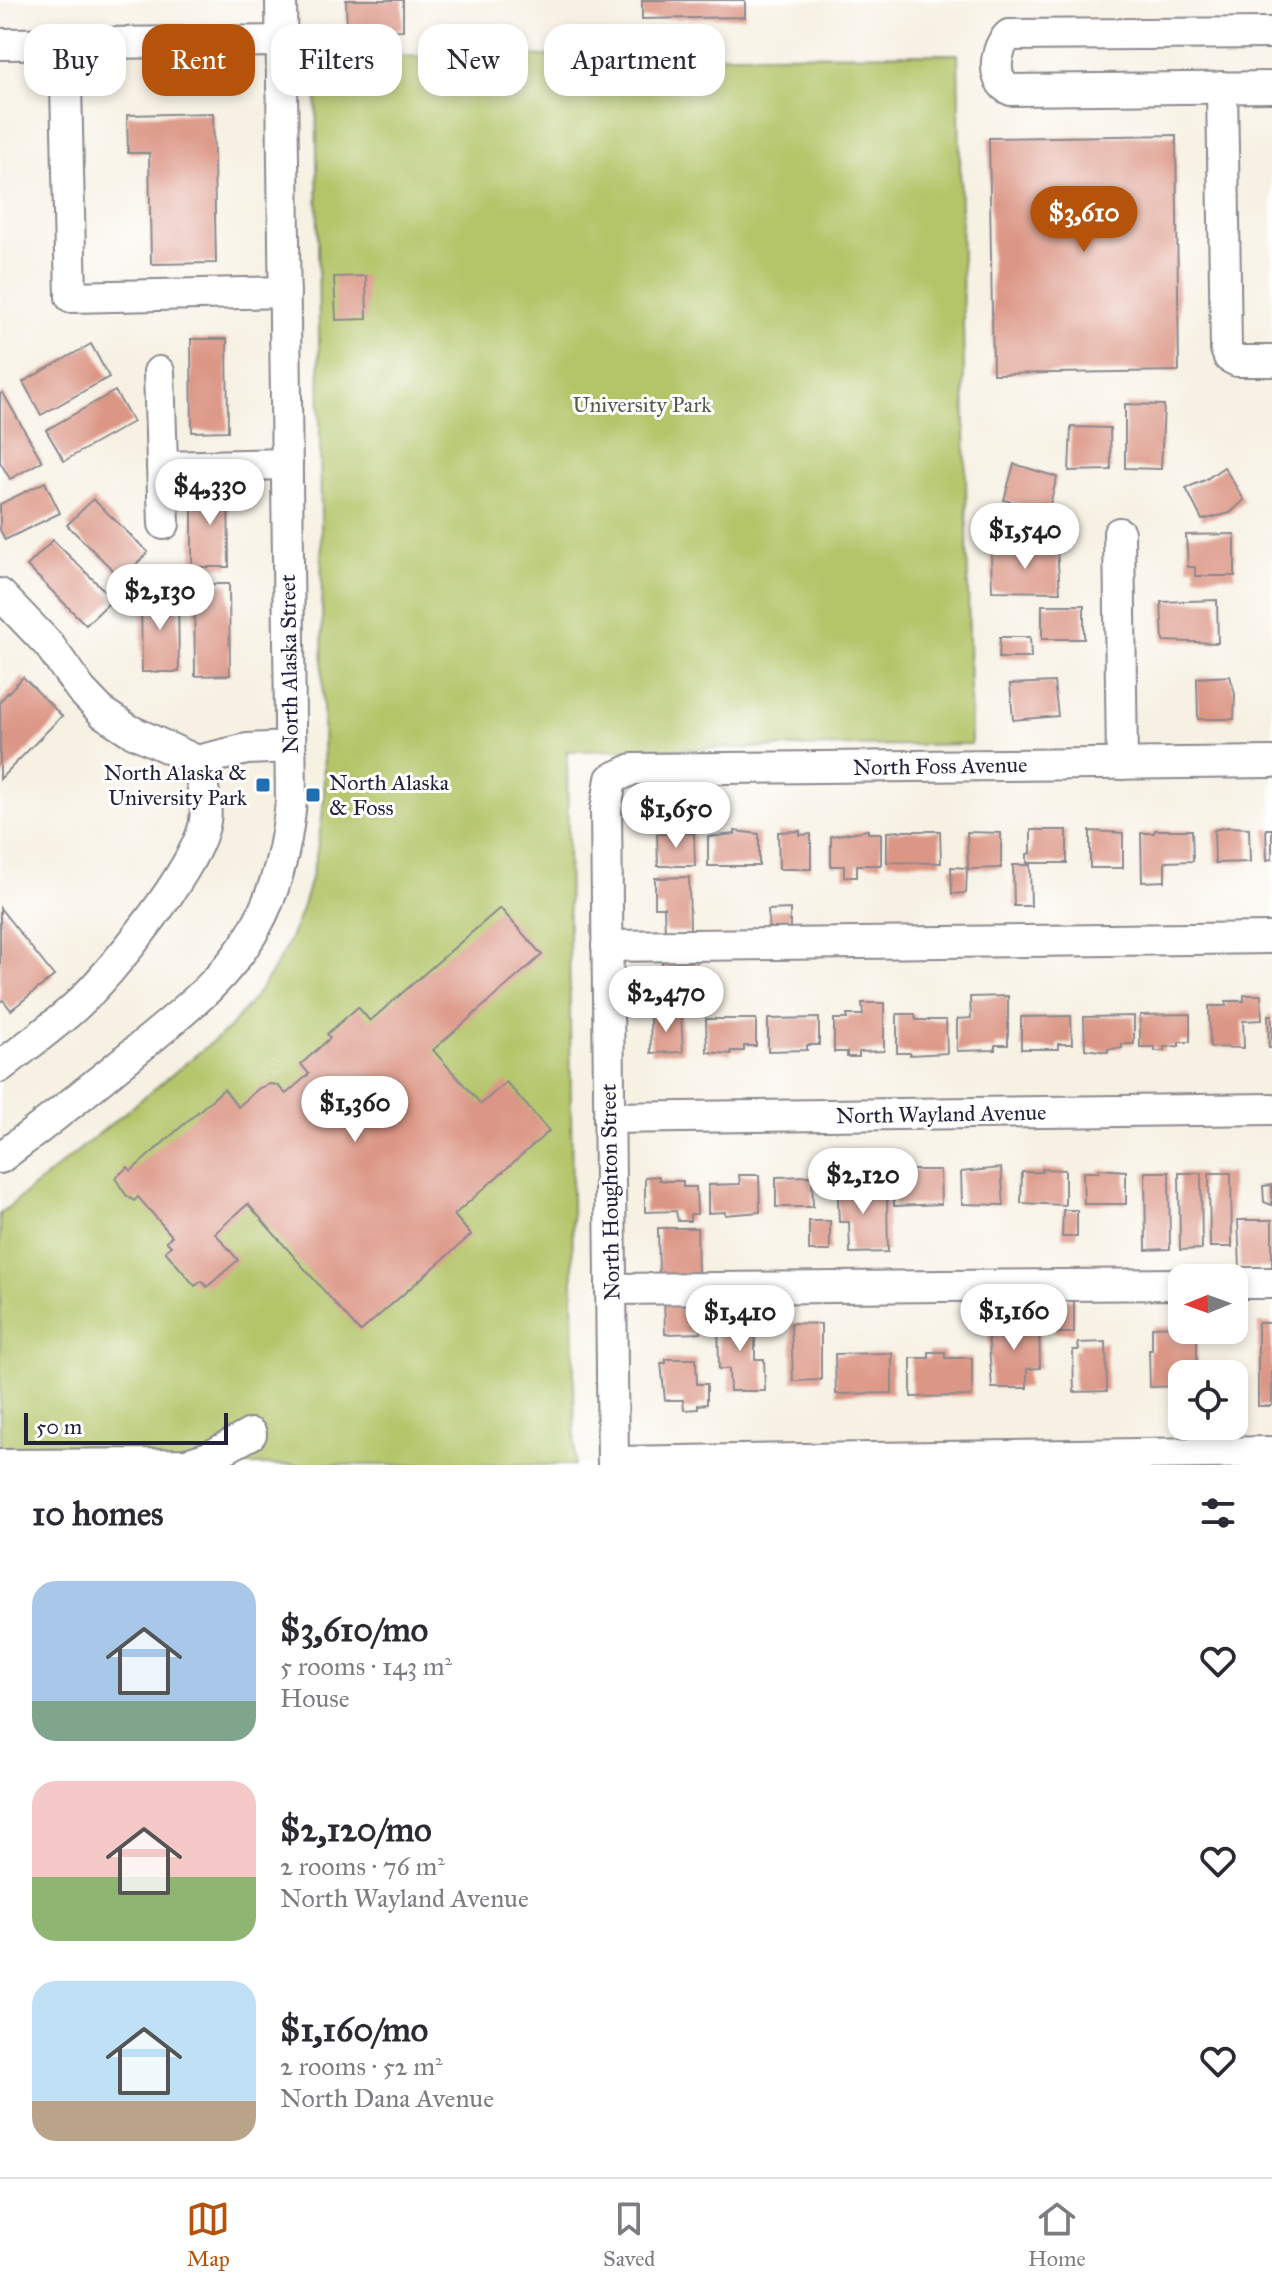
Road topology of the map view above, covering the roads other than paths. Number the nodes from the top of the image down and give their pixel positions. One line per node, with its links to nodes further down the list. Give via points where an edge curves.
1 (281, 0): 2 (street, North Alaska Street)
2 (282, 24)
3 (1272, 33): 8 (street, via 1009,35 998,53 1000,82 1011,90)
4 (271, 41): 5 (street)
5 (126, 43)
6 (0, 44): 7 (street)
7 (24, 44)
8 (1222, 87): 9 (street); 13 (street, via 1226,349 1237,361)
9 (1272, 87)
10 (66, 96): 12 (street, via 71,297)
11 (283, 96): 12 (street, North Alaska Street)
12 (285, 292): 15 (street, North Alaska Street)
13 (1272, 361)
14 (159, 372): 16 (street)
15 (287, 464): 16 (street); 20 (street, North Alaska Street)
16 (162, 467): 17 (street)
17 (164, 524)
18 (1119, 533): 23 (street)
19 (7, 614): 21 (street, via 49,645 103,713)
20 (290, 747): 21 (street, via 247,749); 30 (street, North Alaska Street, via 291,801 282,862 262,915 233,962 198,1000)
21 (197, 761): 27 (street, via 205,821 189,862 165,900 95,988)
22 (1272, 762): 23 (street, North Foss Avenue)
23 (1122, 764): 24 (street, North Foss Avenue, via 633,769)
24 (611, 779): 26 (street, North Houghton Street, via 606,810)
25 (1272, 938): 26 (street)
26 (607, 946): 29 (street, North Houghton Street)
27 (0, 1067)
28 (1272, 1109): 29 (street, North Wayland Avenue)
29 (609, 1118): 34 (street, North Houghton Street)
30 (0, 1158)
31 (1248, 1283): 32 (street)
32 (1272, 1283)
33 (1168, 1284): 34 (street)
34 (611, 1289): 38 (street, North Houghton Street)
35 (251, 1434): 39 (street, via 186,1464)
36 (1272, 1452): 37 (street)
37 (851, 1461): 38 (street)
38 (613, 1463)
39 (0, 1465)

